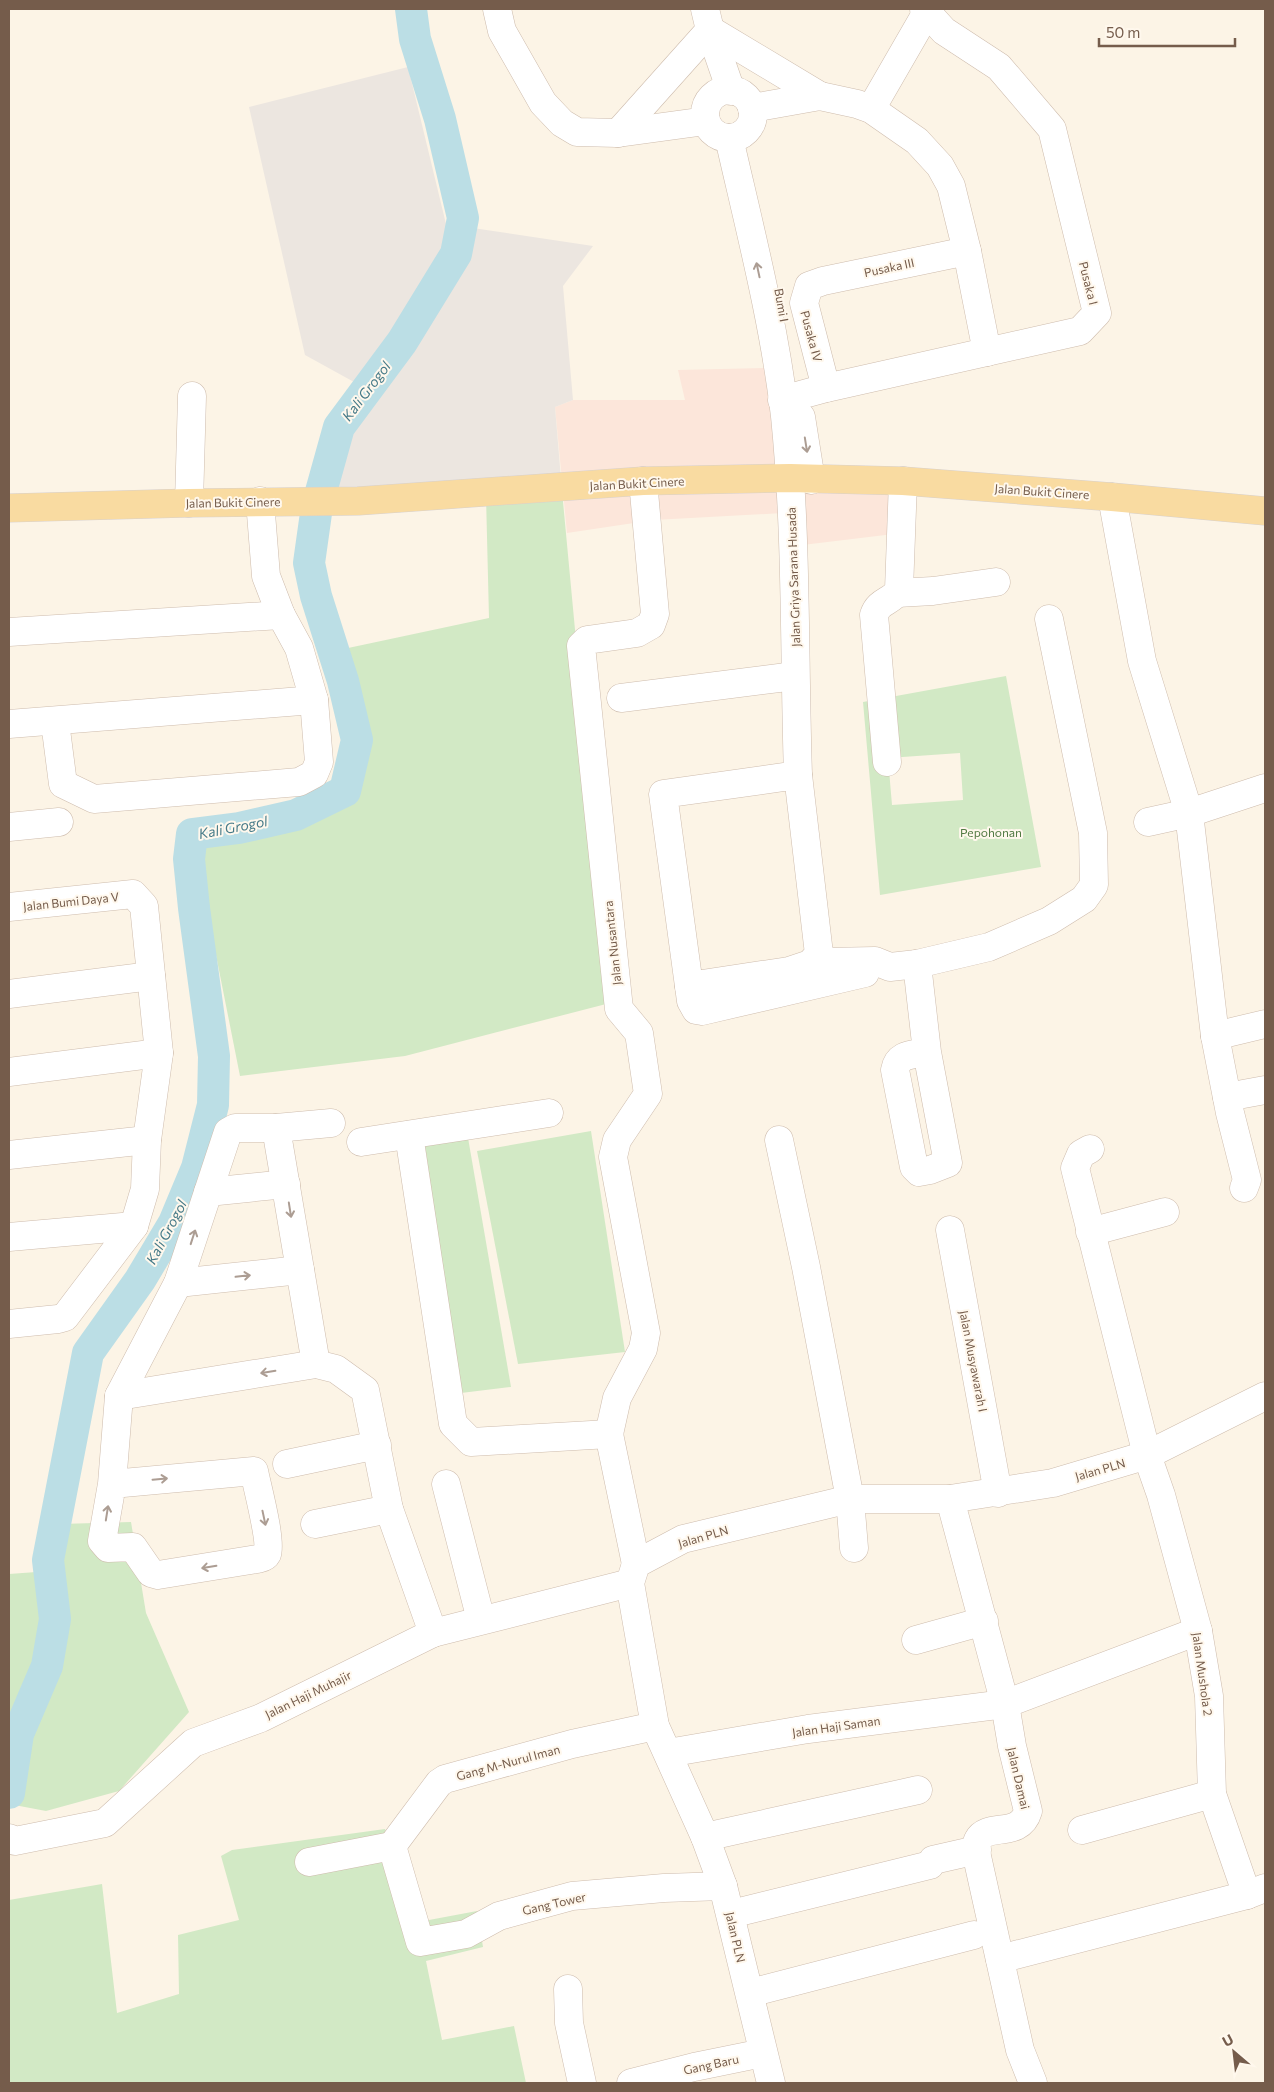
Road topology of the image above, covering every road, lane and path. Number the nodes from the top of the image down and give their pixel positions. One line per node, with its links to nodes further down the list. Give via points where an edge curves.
1 (516, 9): 4 (street)
2 (923, 10): 7 (street); 13 (street, Pusaka I, via 944,31 999,67 1052,129 1097,313 1080,331)
3 (708, 19): 5 (street); 6 (street); 10 (street)
4 (499, 20): 10 (street, via 543,103 562,123 577,132)
5 (732, 91): 8 (street, via 714,96 705,112); 9 (street, via 748,100)
6 (820, 96): 7 (street); 9 (street)
7 (864, 107): 11 (street, via 917,142 940,166 951,186)
8 (706, 121): 9 (street, via 715,134); 10 (street)
9 (742, 126): 16 (street, Bumi I, via 776,351)
10 (618, 133)
11 (967, 251): 12 (street, Pusaka III); 13 (street)
12 (811, 285): 14 (street, Pusaka IV, via 804,303)
13 (987, 352): 14 (street, Pusaka I)
14 (826, 388): 16 (street, Pusaka I)
15 (192, 396): 22 (street)
16 (790, 398): 17 (street, Bumi I)
17 (801, 479): 18 (main road, Jalan Bukit Cinere); 19 (main road, Jalan Bukit Cinere); 30 (street, Jalan Griya Sarana Husada)
18 (643, 481): 21 (main road, Jalan Bukit Cinere, via 358,501); 77 (street, Jalan Nusantara, via 655,614 652,625 637,633 587,640 581,646 619,1009 639,1034 648,1094 617,1140 613,1157 646,1333 643,1349 617,1398)
19 (904, 481): 20 (main road, Jalan Bukit Cinere); 26 (street)
20 (1112, 496): 24 (main road, Jalan Bukit Cinere); 38 (street, via 1142,661)
21 (260, 501): 22 (main road, Jalan Bukit Cinere); 27 (street, via 266,576)
22 (190, 503): 23 (main road, Jalan Bukit Cinere)
23 (9, 508)
24 (1265, 511)
25 (996, 582): 26 (street)
26 (897, 593): 35 (street, via 877,606 874,615)
27 (281, 615): 29 (street); 32 (street, via 299,648)
28 (1049, 619): 43 (street, via 1093,833 1094,885 1084,899 1050,921 989,947)
29 (9, 632)
30 (795, 676): 31 (street); 36 (street, Jalan Griya Sarana Husada)
31 (621, 698)
32 (314, 700): 33 (street); 33 (street, via 319,762 314,774 299,782 94,799 64,784)
33 (55, 722): 34 (street)
34 (9, 724)
35 (887, 762)
36 (798, 775): 44 (street, Jalan Griya Sarana Husada); 44 (street, via 663,794 687,1003 790,971)
37 (1265, 788): 38 (street)
38 (1189, 813): 40 (street); 48 (street)
39 (59, 822): 41 (street)
40 (1148, 822)
41 (9, 827)
42 (9, 907): 45 (street, Jalan Bumi Daya V, via 133,894 144,906)
43 (917, 964): 44 (street, via 890,967 875,961 827,962); 49 (street)
44 (812, 968)
45 (151, 976): 46 (street); 50 (street)
46 (9, 994)
47 (1265, 1024): 48 (street)
48 (1215, 1036): 53 (street)
49 (927, 1052)
50 (159, 1053): 51 (street); 58 (street)
51 (9, 1072)
52 (1265, 1090): 53 (street)
53 (1227, 1097): 64 (street, via 1247,1180)
54 (549, 1113): 57 (street)
55 (331, 1123): 56 (street)
56 (276, 1128): 63 (street); 65 (street, via 231,1128)
57 (410, 1135): 60 (street); 77 (street, via 453,1424 471,1442)
58 (147, 1140): 62 (street); 67 (street, via 145,1188)
59 (779, 1140): 84 (street)
60 (361, 1142)
61 (1090, 1149): 69 (street, Jalan Mushola 2, via 1082,1154 1075,1168)
62 (9, 1155)
63 (286, 1184): 65 (street); 71 (street, one-way to 71)
64 (1244, 1188)
65 (208, 1192): 72 (street, one-way to 65)
66 (1165, 1212): 69 (street)
67 (134, 1226): 70 (street); 73 (street, via 65,1317)
68 (950, 1230): 83 (street, Jalan Musyawarah I)
69 (1090, 1232): 79 (street, Jalan Mushola 2)
70 (9, 1238)
71 (300, 1270): 72 (street, one-way to 71); 74 (street)
72 (178, 1283): 75 (street)
73 (9, 1324)
74 (316, 1364): 75 (street, one-way to 75); 78 (street, via 336,1369 365,1390)
75 (119, 1396): 81 (street)
76 (1265, 1396): 79 (street, Jalan PLN)
77 (609, 1434): 89 (street)
78 (378, 1445): 80 (street); 86 (street)
79 (1147, 1455): 83 (street, Jalan PLN, via 1053,1483); 92 (street, Jalan Mushola 2)
80 (287, 1464)
81 (112, 1484): 81 (street, one-way to 81, via 254,1471 268,1552 264,1558 158,1575 151,1573 133,1546 108,1548 102,1541)
82 (446, 1484): 90 (street)
83 (998, 1493): 85 (street, Jalan PLN)
84 (850, 1499): 85 (street, Jalan PLN); 88 (street); 89 (street, Jalan PLN, via 683,1539)
85 (950, 1499): 91 (street, Jalan Damai)
86 (389, 1509): 87 (street); 93 (street)
87 (316, 1524)
88 (854, 1548)
89 (633, 1574): 90 (street, Jalan Haji Muhajir); 96 (street, Jalan PLN)
90 (481, 1620): 93 (street, Jalan Haji Muhajir)
91 (984, 1621): 94 (street); 95 (street, Jalan Damai)
92 (1198, 1631): 95 (street, Jalan Haji Saman); 99 (street, Jalan Mushola 2, via 1209,1696)
93 (433, 1633): 102 (street, Jalan Haji Muhajir, via 261,1718 193,1743 105,1824)
94 (916, 1640)
95 (1005, 1704): 97 (street, Jalan Haji Saman, via 808,1730); 104 (street, Jalan Damai, via 1028,1811 1025,1821 1019,1825 983,1834 977,1841)
96 (655, 1726): 97 (street, Jalan PLN); 103 (street, Gang M-Nurul Iman, via 572,1744 445,1779 438,1783)
97 (668, 1753): 101 (street, Jalan PLN)
98 (918, 1790): 101 (street)
99 (1212, 1794): 100 (street); 107 (street, Jalan Mushola 2)
100 (1082, 1830)
101 (705, 1837): 106 (street, Jalan PLN)
102 (12, 1840)
103 (392, 1846): 105 (street); 106 (street, Gang Tower, via 420,1942 466,1934 498,1916 572,1896)
104 (977, 1850): 108 (street, via 933,1860 930,1865); 110 (street)
105 (309, 1862)
106 (723, 1886): 108 (street, Jalan PLN)
107 (1256, 1891): 110 (street)
108 (731, 1914): 112 (street, Jalan PLN)
109 (974, 1936): 112 (street)
110 (1000, 1959): 117 (street, via 1020,2050)
111 (568, 1989): 114 (street, via 569,2022)
112 (750, 1994): 113 (street, Jalan PLN)
113 (763, 2053): 115 (street, Gang Baru); 116 (street, Jalan PLN)
114 (582, 2083)
115 (631, 2083)
116 (771, 2083)
117 (1033, 2083)

